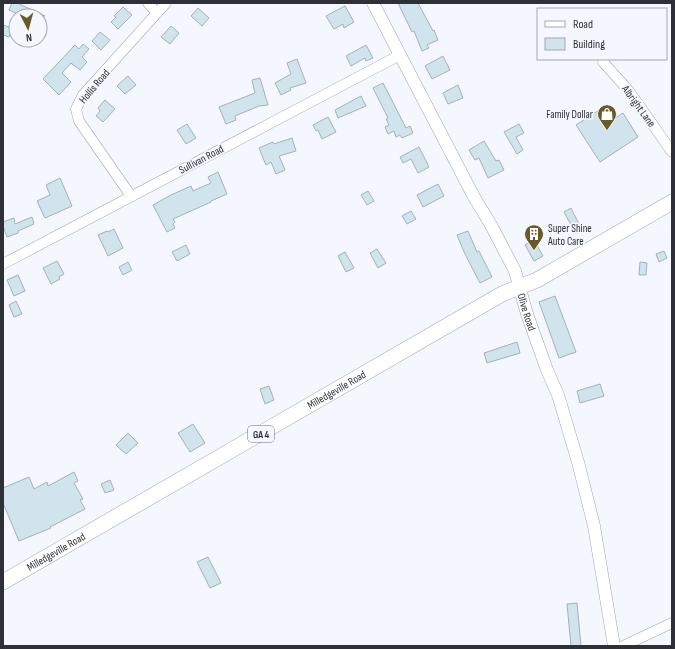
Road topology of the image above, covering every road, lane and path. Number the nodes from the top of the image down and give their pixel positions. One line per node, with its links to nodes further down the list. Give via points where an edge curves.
1 (148, 3): 4 (street)
2 (166, 3): 4 (street, Hollis Road)
3 (373, 3): 5 (street, Olive Road)
4 (157, 13): 8 (street, Hollis Road, via 83,95 76,108 79,121)
5 (400, 55): 8 (street, Sullivan Road); 11 (street, Olive Road, via 515,271)
6 (603, 62): 7 (street, Albright Lane, via 628,90)
7 (672, 152)
8 (131, 196): 10 (street, Sullivan Road)
9 (672, 202): 11 (main road, Milledgeville Road / GA 4, via 537,280)
10 (3, 264)
11 (519, 287): 12 (main road, Milledgeville Road / GA 4, via 502,294); 14 (street, Olive Road, via 546,370 558,395 578,462 594,526)
12 (3, 582)
13 (672, 623): 15 (street)
14 (614, 646)
15 (624, 646)

